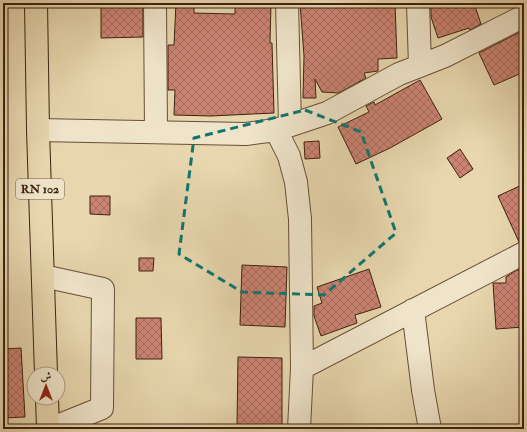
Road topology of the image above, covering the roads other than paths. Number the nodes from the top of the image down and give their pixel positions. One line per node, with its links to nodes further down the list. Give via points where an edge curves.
1 (36, 3): 8 (main road, RN 102)
2 (155, 3): 9 (street)
3 (287, 3): 7 (street)
4 (418, 3): 6 (street)
5 (524, 16): 6 (street)
6 (420, 66): 7 (street, via 399,74 327,113)
7 (283, 128): 9 (street, via 246,134); 14 (street, via 296,182 300,219)
8 (38, 130): 9 (street); 11 (main road, RN 102)
9 (156, 132)
10 (524, 253): 12 (street)
11 (43, 276): 13 (main road, RN 102); 16 (street, via 103,289 102,408)
12 (413, 310): 14 (street); 18 (street)
13 (46, 366)
14 (302, 368): 17 (street)
15 (48, 406): 16 (main road)
16 (49, 429)
17 (299, 429)
18 (430, 429)

